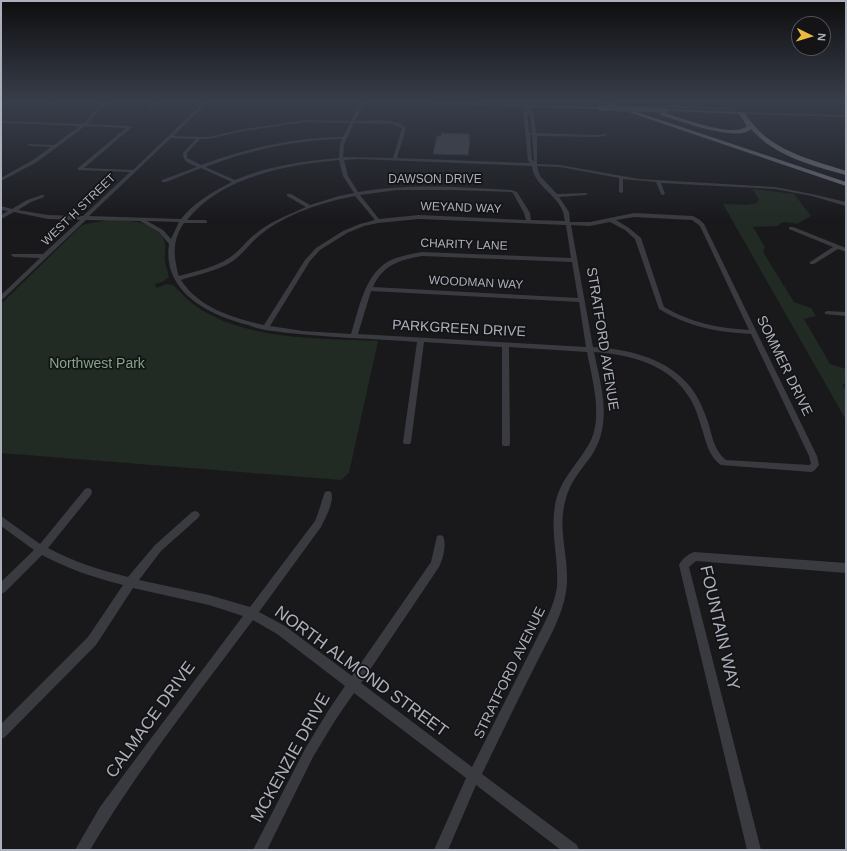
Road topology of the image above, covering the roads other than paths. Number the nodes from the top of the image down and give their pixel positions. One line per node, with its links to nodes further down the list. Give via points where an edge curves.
1 (60, 143): 14 (street)
2 (111, 143): 19 (street, via 80,169)
3 (164, 143): 19 (street, WEST H STREET)
4 (195, 143): 18 (street, via 184,156)
5 (289, 143): 18 (street, via 228,156)
6 (343, 143): 15 (street)
7 (400, 143): 16 (street)
8 (528, 143): 17 (street, STRATFORD AVENUE, via 530,160)
9 (534, 143): 17 (street, STRATFORD AVENUE, via 536,161)
10 (722, 143): 29 (highway)
11 (742, 143): 23 (highway)
12 (770, 143): 22 (highway)
13 (30, 145): 14 (street)
14 (56, 146): 21 (street)
15 (342, 159): 16 (street, PARKGREEN DRIVE); 27 (street, PARKGREEN DRIVE, via 292,165); 31 (street, via 347,180)
16 (395, 159): 17 (street, PARKGREEN DRIVE)
17 (534, 165): 24 (street, PARKGREEN DRIVE, via 560,166); 36 (street, STRATFORD AVENUE, via 539,178)
18 (198, 167): 26 (street); 27 (street)
19 (134, 171): 41 (street, WEST H STREET)
20 (1, 172): 21 (street)
21 (14, 173): 25 (street)
22 (846, 173)
23 (846, 177)
24 (621, 178): 28 (street, PARKGREEN DRIVE); 30 (street)
25 (1, 180)
26 (164, 181)
27 (235, 182): 47 (street, PARKGREEN DRIVE, via 204,200)
28 (658, 182): 33 (street); 37 (street, PARKGREEN DRIVE, via 764,187)
29 (846, 184)
30 (622, 192)
31 (356, 193): 38 (street, DAWSON DRIVE); 48 (street); 50 (street, DAWSON DRIVE, via 422,187 511,191 515,192)
32 (586, 194): 36 (street)
33 (663, 194)
34 (289, 195): 38 (street)
35 (42, 196): 40 (street)
36 (556, 196): 51 (street, STRATFORD AVENUE, via 566,212)
37 (846, 204)
38 (308, 206): 61 (street, DAWSON DRIVE, via 272,225 224,264)
39 (1, 208): 40 (street)
40 (12, 210): 42 (street); 44 (street, via 48,217)
41 (92, 211): 43 (street, via 95,215); 44 (street, WEST H STREET)
42 (1, 217)
43 (114, 218): 44 (street); 45 (street)
44 (84, 219): 58 (street, WEST H STREET)
45 (138, 219): 47 (street); 54 (street, via 160,231)
46 (611, 220): 51 (street, WEYAND WAY, via 590,224); 52 (street, WEYAND WAY, via 634,215 686,217); 68 (street, via 638,238 661,308 686,322 702,327)
47 (183, 221): 49 (street); 54 (street, PARKGREEN DRIVE)
48 (378, 221): 50 (street, WEYAND WAY, via 419,217); 67 (street, WEYAND WAY, via 345,232 318,249 308,260)
49 (205, 222)
50 (529, 222): 51 (street, WEYAND WAY)
51 (568, 224): 59 (street, STRATFORD AVENUE)
52 (702, 225): 68 (street, SOMMER DRIVE)
53 (791, 228): 55 (street)
54 (171, 242): 61 (street, PARKGREEN DRIVE, via 171,265)
55 (837, 247): 56 (street); 60 (street)
56 (846, 250)
57 (14, 254): 58 (street)
58 (45, 256): 63 (street, WEST H STREET)
59 (575, 260): 62 (street, CHARITY LANE, via 410,255 386,265 375,277); 64 (street, STRATFORD AVENUE)
60 (812, 263)
61 (178, 279): 67 (street, PARKGREEN DRIVE, via 185,291 205,306 230,318)
62 (370, 289): 64 (street, WOODMAN WAY); 69 (street, CHARITY LANE)
63 (1, 298)
64 (582, 300): 72 (street, STRATFORD AVENUE)
65 (827, 313): 66 (street)
66 (846, 314)
67 (265, 328): 69 (street, PARKGREEN DRIVE)
68 (753, 332): 75 (street, SOMMER DRIVE, via 815,465 811,469)
69 (354, 336): 70 (street, PARKGREEN DRIVE)
70 (421, 339): 71 (street, PARKGREEN DRIVE); 73 (street)
71 (505, 344): 72 (street, PARKGREEN DRIVE); 74 (street)
72 (590, 349): 75 (street, PARKGREEN DRIVE, via 636,356 665,369 691,394 699,409 716,459 724,463); 88 (street, STRATFORD AVENUE, via 600,404 601,426 594,445 572,473 562,493 558,532 562,580 558,605)
73 (407, 442)
74 (506, 444)
75 (758, 465)
76 (88, 492): 81 (street)
77 (328, 495): 85 (street, CALMACE DRIVE, via 318,524)
78 (195, 515): 83 (street, via 158,548)
79 (1, 520): 81 (street, NORTH ALMOND STREET)
80 (440, 539): 86 (street, MCKENZIE DRIVE, via 436,564)
81 (41, 550): 83 (street, NORTH ALMOND STREET, via 87,570); 84 (street)
82 (842, 568): 93 (street, FOUNTAIN WAY, via 694,556 684,564)
83 (131, 582): 85 (street, NORTH ALMOND STREET, via 221,603); 87 (street, via 92,641)
84 (1, 589)
85 (251, 613): 86 (street, NORTH ALMOND STREET, via 282,630); 89 (street, CALMACE DRIVE, via 138,765)
86 (353, 683): 88 (street, NORTH ALMOND STREET); 90 (street, MCKENZIE DRIVE, via 309,753)
87 (1, 733)
88 (475, 775): 91 (street, STRATFORD AVENUE); 92 (street, NORTH ALMOND STREET)
89 (82, 850)
90 (260, 850)
91 (441, 850)
92 (572, 850)
93 (754, 850)

